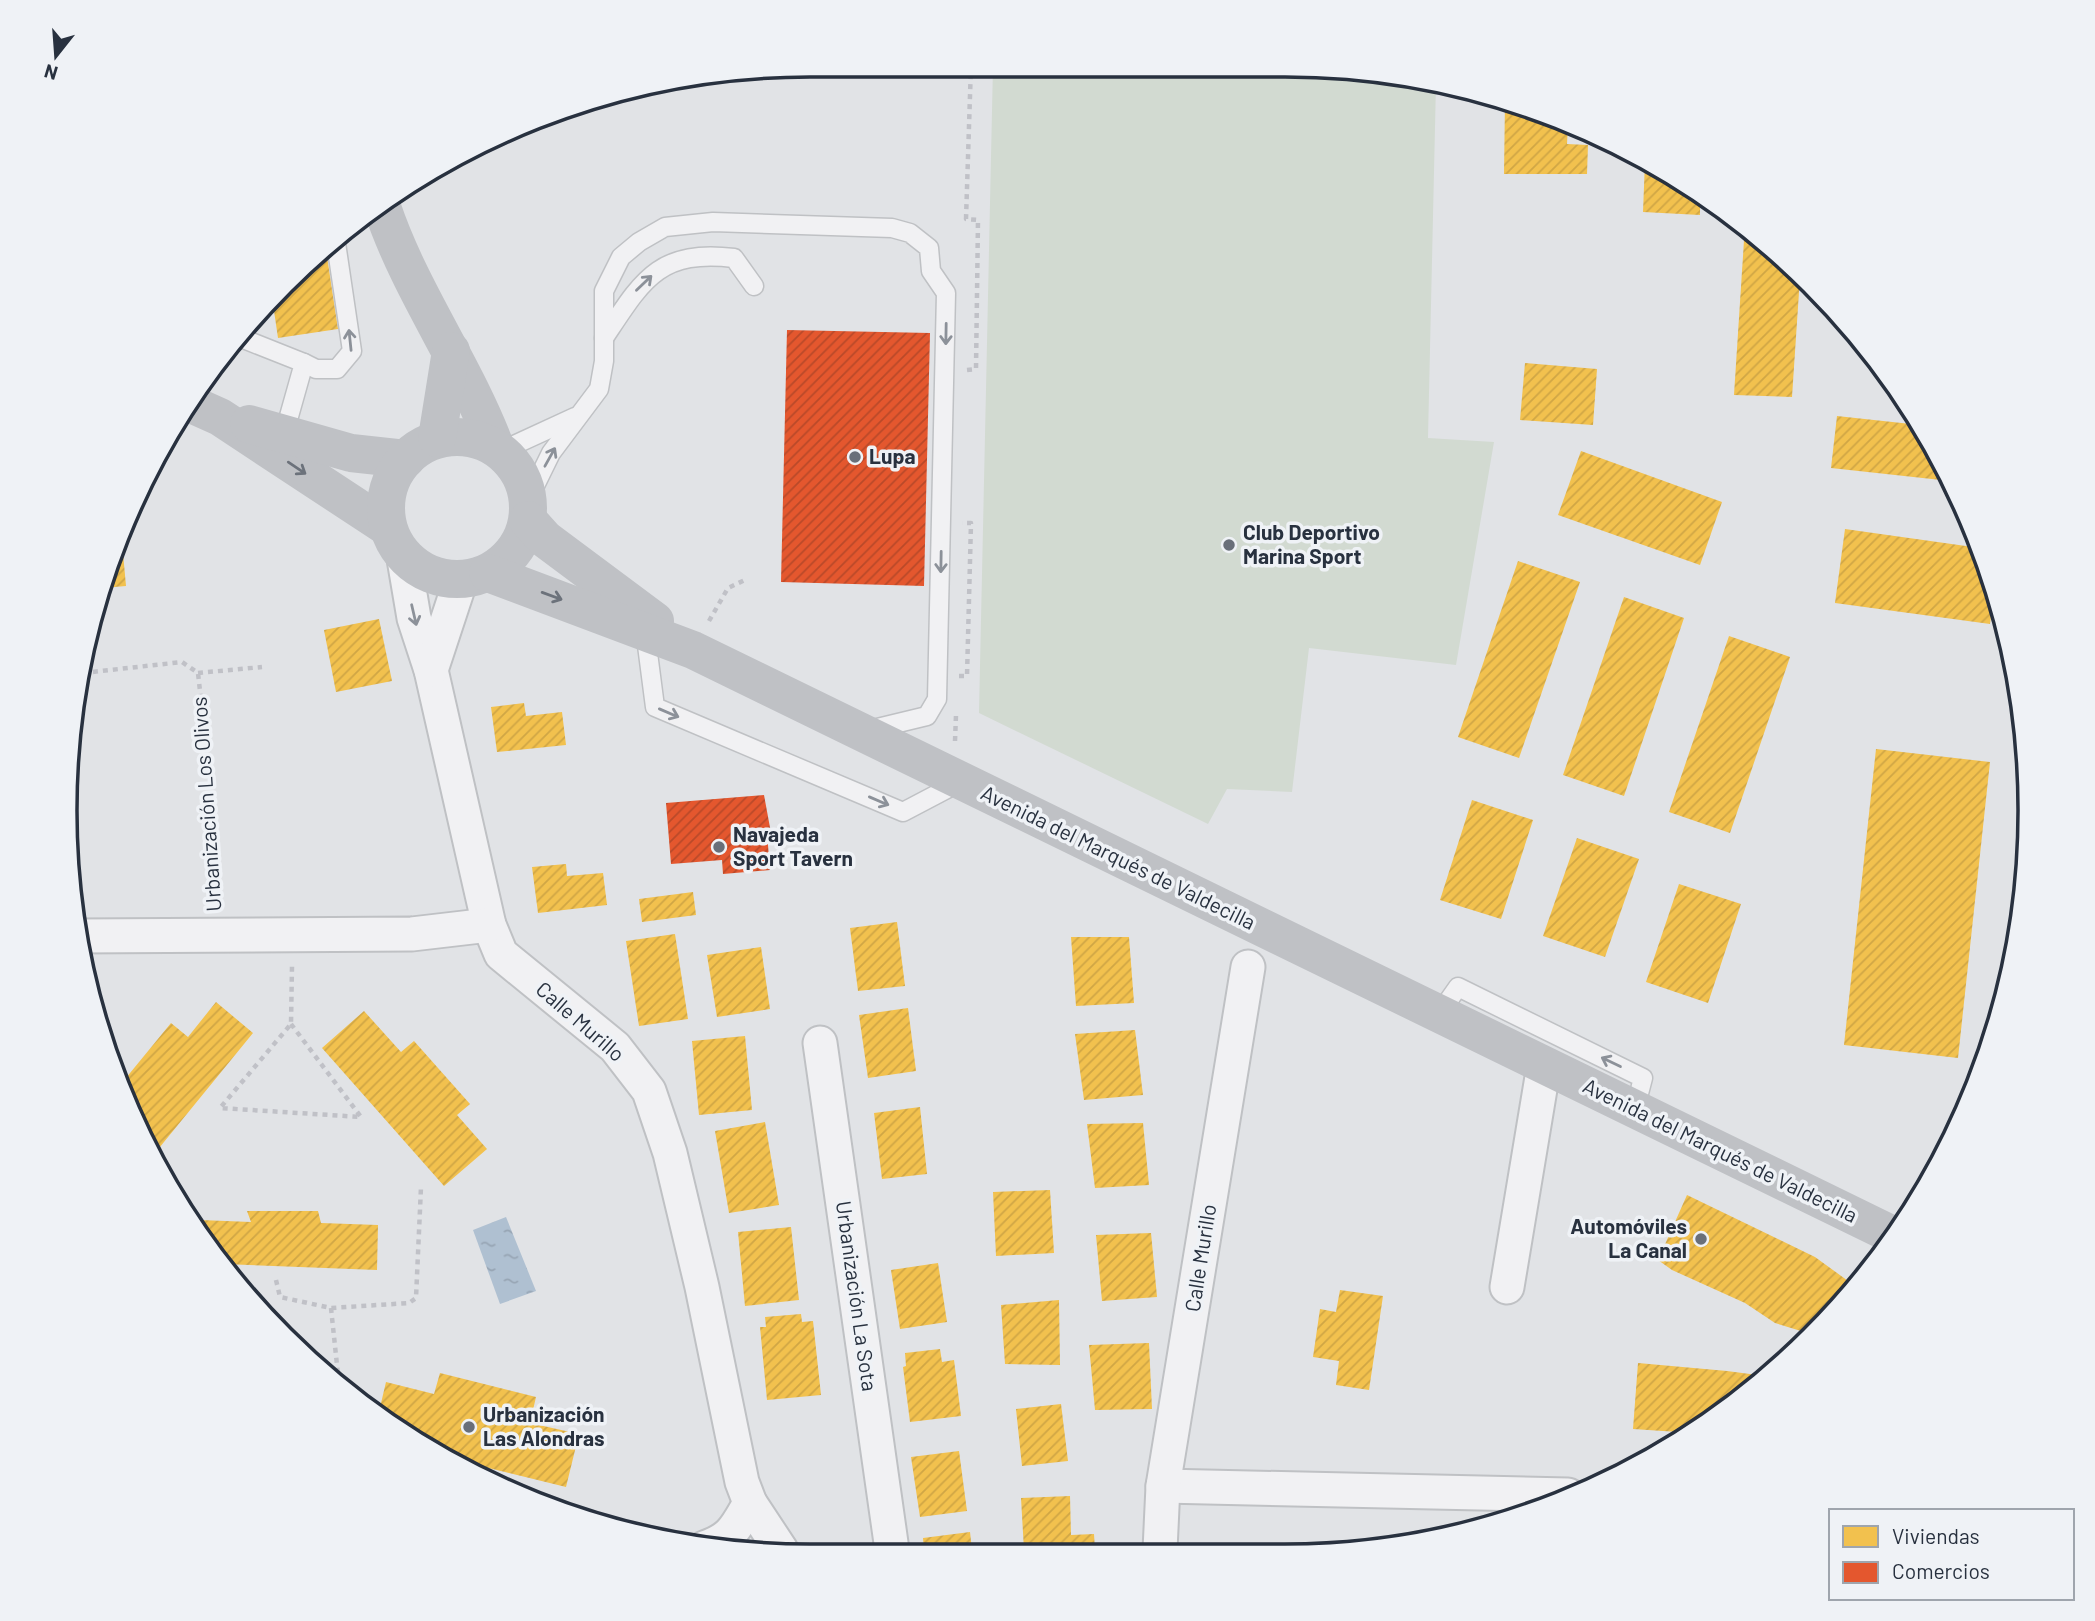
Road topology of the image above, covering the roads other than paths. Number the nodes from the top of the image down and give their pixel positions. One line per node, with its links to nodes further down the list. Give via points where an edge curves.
1 (384, 214): 6 (main road, via 394,242)
2 (337, 251): 7 (lane, one-way to 2, via 316,369 337,369 352,351)
3 (754, 286): 4 (lane, one-way to 3, via 638,288 675,260 709,255 734,258)
4 (604, 338): 9 (lane, via 598,389); 20 (lane, one-way to 20, via 604,291 610,275 621,257 665,227 713,222 892,228 910,233 929,248 931,271 946,293 937,698 926,716)
5 (248, 341): 7 (lane)
6 (451, 351): 11 (main road); 12 (main road)
7 (304, 363): 10 (lane)
8 (205, 410): 10 (main road); 15 (main road, one-way to 15)
9 (575, 417): 12 (lane); 14 (lane, one-way to 9, via 551,453)
10 (284, 434): 13 (main road, via 351,453)
11 (437, 438): 12 (main road, via 479,439); 13 (main road)
12 (498, 449): 14 (main road, via 520,472)
13 (406, 459): 15 (main road, via 389,490 386,509)
14 (529, 509): 16 (main road, via 519,545 506,561); 18 (main road, Avenida del Marqués de Valdecilla, via 545,539)
15 (396, 543): 16 (main road, via 430,575); 19 (street, Calle Murillo, one-way to 19)
16 (474, 576): 17 (main road, Avenida del Marqués de Valdecilla, one-way to 17); 19 (street)
17 (645, 630): 18 (main road, Avenida del Marqués de Valdecilla); 21 (lane, one-way to 21, via 655,707 903,812)
18 (701, 636): 20 (main road, Avenida del Marqués de Valdecilla)
19 (431, 670): 22 (street, Calle Murillo)
20 (859, 732): 21 (main road, Avenida del Marqués de Valdecilla)
21 (962, 781): 25 (main road, Avenida del Marqués de Valdecilla)
22 (489, 925): 23 (street, via 412,934); 33 (street, Calle Murillo, via 501,954 615,1047 649,1091 676,1180 736,1459)
23 (88, 936)
24 (1248, 967): 31 (street, Calle Murillo)
25 (1439, 1014): 27 (main road, Avenida del Marqués de Valdecilla); 28 (lane, one-way to 25, via 1643,1078 1458,987)
26 (820, 1043): 36 (street, Urbanización La Sota)
27 (1544, 1065): 28 (main road, Avenida del Marqués de Valdecilla); 30 (street)
28 (1635, 1109): 29 (main road, Avenida del Marqués de Valdecilla)
29 (1885, 1231)
30 (1507, 1287)
31 (1163, 1486): 32 (street); 37 (street, Calle Murillo)
32 (1548, 1495)
33 (750, 1503): 34 (street); 35 (street, Calle Murillo)
34 (725, 1539)
35 (776, 1543)
36 (891, 1544)
37 (1160, 1544)

